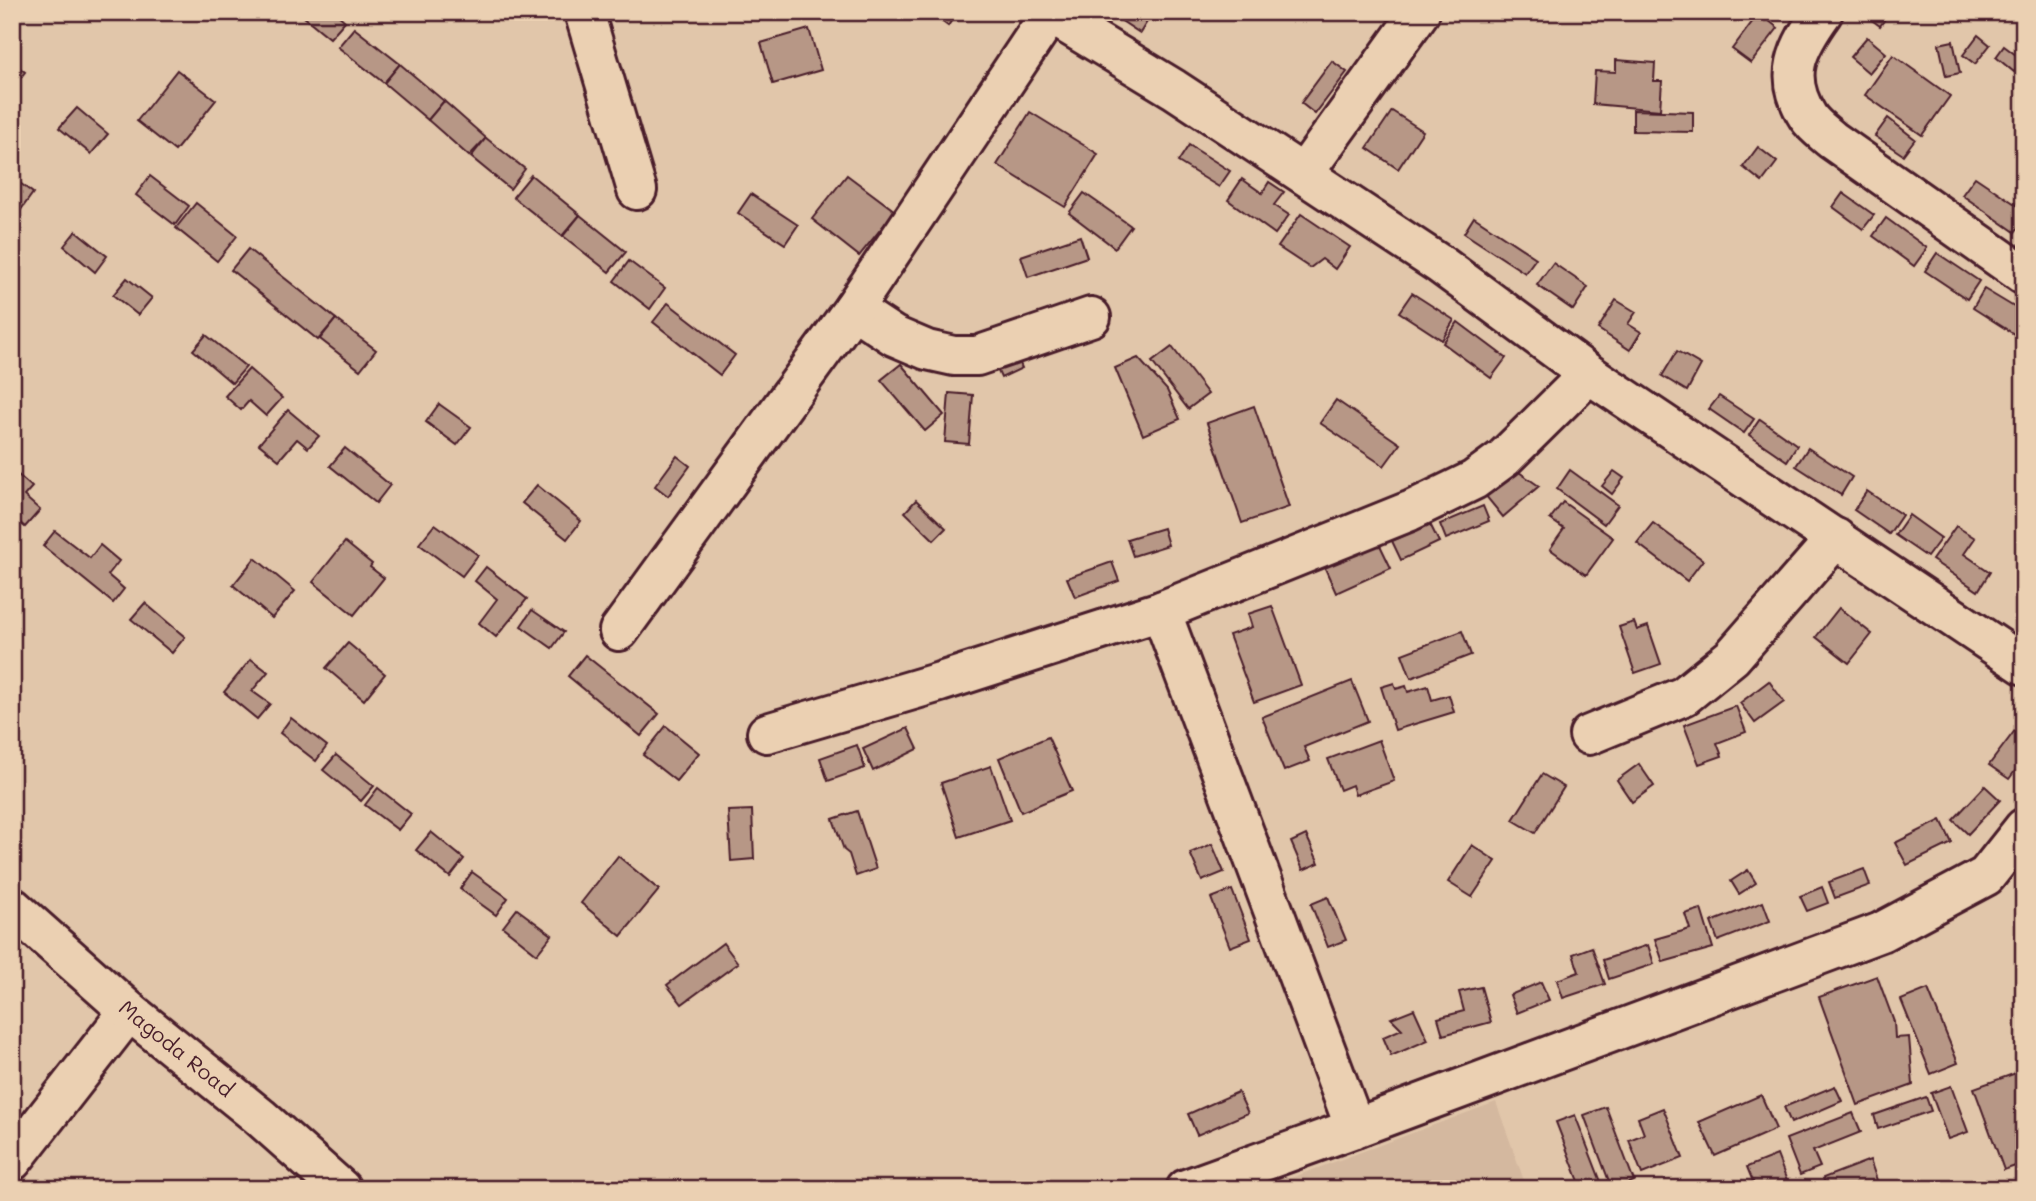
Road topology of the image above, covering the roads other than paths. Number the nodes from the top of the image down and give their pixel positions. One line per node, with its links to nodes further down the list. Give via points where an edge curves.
1 (584, 12): 6 (street)
2 (1420, 12): 5 (street)
3 (1823, 12): 7 (street, via 1795,61 1795,90 1809,119)
4 (1049, 13): 5 (street); 8 (street)
5 (1304, 173): 10 (street, via 1441,265)
6 (638, 190)
7 (2024, 275)
8 (853, 309): 9 (street, via 894,336 954,356 977,356); 13 (street)
9 (1091, 317)
10 (1589, 374): 11 (street); 12 (street, via 1504,458 1474,480 1369,528)
11 (1836, 538): 14 (street); 16 (street, via 1732,657 1684,696)
12 (1161, 611): 15 (street); 20 (street)
13 (619, 631)
14 (2024, 665)
15 (767, 733)
16 (1589, 735)
17 (2024, 828): 20 (street, via 1986,876 1881,932)
18 (12, 907): 19 (street, Magoda Road)
19 (129, 1011): 21 (street); 22 (street, Magoda Road)
20 (1355, 1128): 23 (street)
21 (12, 1161)
22 (341, 1189)
23 (1186, 1189)

